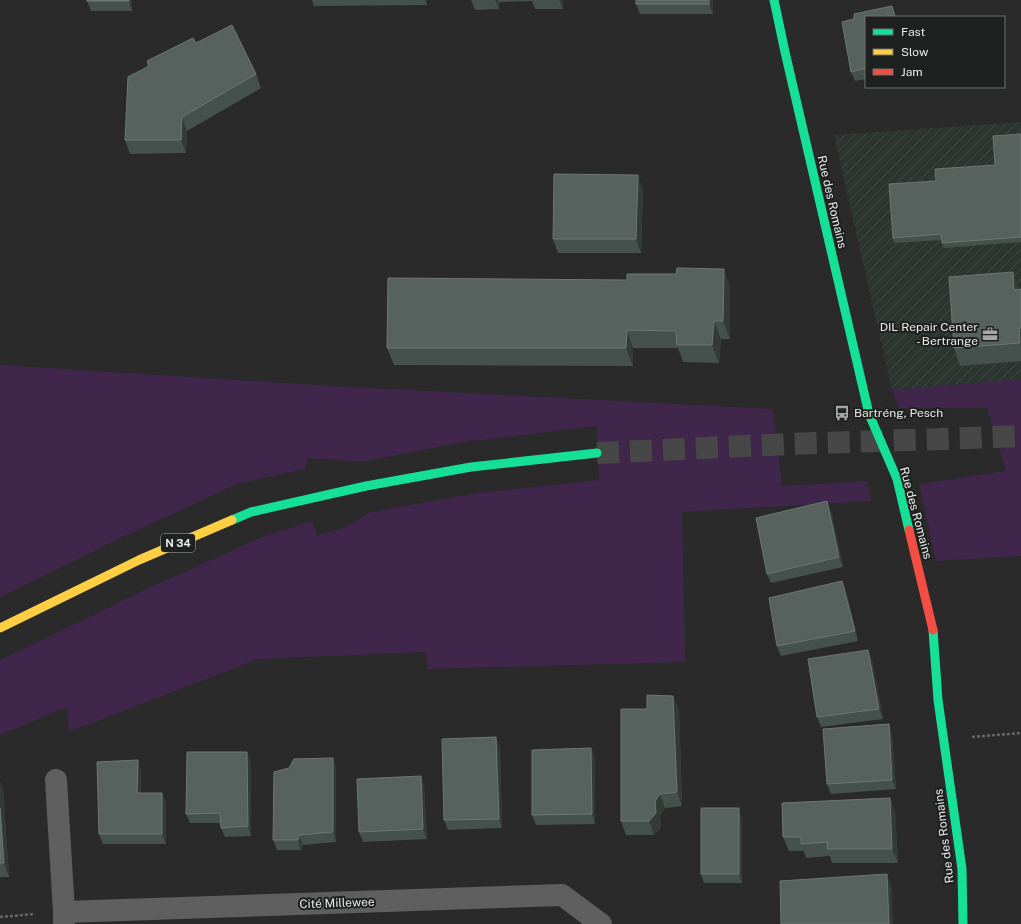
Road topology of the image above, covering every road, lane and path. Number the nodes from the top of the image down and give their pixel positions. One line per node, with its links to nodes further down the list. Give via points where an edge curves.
1 (774, 0): 5 (street, Rue des Romains, via 869,414 897,479 933,626 938,700)
2 (597, 453): 3 (street, N 34, via 471,467 366,486 251,512 139,560)
3 (0, 628)
4 (1021, 733): 5 (path)
5 (944, 740): 10 (street, Rue des Romains, via 962,869)
6 (56, 780): 8 (street)
7 (0, 917): 8 (path)
8 (64, 918): 9 (street, Cité Millewee, via 562,895)
9 (601, 924)
10 (964, 924)

